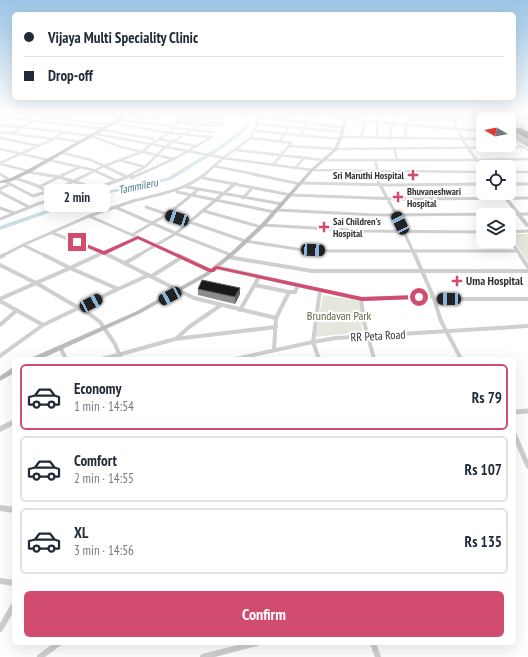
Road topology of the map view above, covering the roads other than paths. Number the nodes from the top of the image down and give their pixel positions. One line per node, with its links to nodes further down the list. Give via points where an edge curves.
1 (18, 142): 15 (street)
2 (47, 142): 15 (street)
3 (81, 142): 29 (main road)
4 (106, 142): 27 (street)
5 (138, 142): 14 (street)
6 (155, 142): 14 (street)
7 (173, 142): 16 (street); 18 (street)
8 (203, 142): 16 (street)
9 (246, 142): 24 (street)
10 (287, 142): 17 (street, via 290,142)
11 (339, 142): 22 (main road)
12 (464, 142): 23 (street)
13 (516, 142): 19 (street)
14 (151, 144): 18 (street); 27 (street)
15 (39, 146): 28 (street)
16 (196, 146): 26 (street)
17 (289, 146): 22 (street); 31 (street)
18 (165, 147): 26 (street); 30 (street)
19 (524, 147): 23 (street); 25 (street)
20 (0, 148): 28 (street)
21 (394, 148): 22 (street); 23 (street); 35 (street)
22 (336, 149): 39 (main road)
23 (468, 149): 41 (street)
24 (236, 150): 31 (street); 32 (street)
25 (528, 150)
26 (189, 151): 32 (street); 34 (street)
27 (142, 152): 30 (street); 38 (street)
28 (23, 154): 37 (street); 42 (street)
29 (62, 154): 37 (main road); 44 (street, via 91,160)
30 (157, 155): 34 (street); 47 (street)
31 (282, 155): 33 (street); 43 (street)
32 (221, 158): 43 (street); 45 (street)
33 (305, 158): 39 (street); 48 (street)
34 (174, 159): 49 (street)
35 (397, 159): 40 (street); 41 (street)
36 (528, 159): 41 (street)
37 (49, 160): 46 (street); 52 (main road)
38 (119, 160): 44 (street); 47 (street)
39 (323, 160): 40 (street); 51 (main road)
40 (375, 160): 54 (street)
41 (476, 160)
42 (0, 164): 52 (street)
43 (273, 165): 48 (street)
44 (104, 166): 50 (street); 60 (street)
45 (214, 166): 62 (street); 67 (street)
46 (81, 167): 50 (street); 59 (street)
47 (145, 167): 49 (street); 60 (street)
48 (295, 168): 51 (street)
49 (149, 169): 61 (street)
50 (93, 170): 65 (street); 66 (street)
51 (312, 170): 53 (street); 67 (main road)
52 (28, 172): 59 (street); 64 (main road)
53 (373, 172): 54 (street); 72 (street)
54 (378, 172): 55 (street)
55 (476, 172)
56 (516, 172): 57 (street)
57 (528, 172)
58 (0, 174): 64 (street)
59 (59, 177): 65 (street); 73 (street)
60 (127, 177): 66 (street)
61 (131, 178)
62 (203, 178): 68 (street); 75 (street)
63 (2, 181): 64 (main road)
64 (12, 181): 73 (street); 79 (street); 86 (street)
65 (75, 181): 74 (street); 77 (street)
66 (117, 181): 77 (street)
67 (301, 183): 72 (street); 85 (main road)
68 (236, 184): 76 (street); 83 (street)
69 (476, 184): 72 (street)
70 (516, 184): 71 (street)
71 (528, 184)
72 (380, 185): 90 (street)
73 (39, 187): 80 (street)
74 (62, 187): 80 (street); 82 (street)
75 (188, 187): 78 (street); 81 (street)
76 (253, 187): 85 (street); 88 (street)
77 (95, 188): 82 (street)
78 (199, 189): 83 (street); 84 (street)
79 (0, 191): 97 (street)
80 (47, 191): 86 (street); 87 (street)
81 (176, 192): 84 (street); 98 (street)
82 (79, 193): 87 (street)
83 (225, 194): 88 (street); 93 (street)
84 (192, 195): 93 (street); 104 (street)
85 (290, 195): 90 (street); 96 (main road)
86 (33, 196): 95 (street)
87 (58, 198): 95 (street)
88 (243, 198): 96 (street)
89 (528, 198): 92 (street)
90 (388, 199): 91 (street); 105 (street)
91 (476, 199)
92 (516, 199)
93 (217, 200): 101 (street); 102 (street)
94 (508, 200): 106 (street)
95 (45, 201): 97 (street)
96 (282, 204): 102 (main road)
97 (29, 207): 103 (street)
98 (115, 207): 108 (street); 111 (street)
99 (146, 207): 104 (street)
100 (0, 208): 103 (street)
101 (204, 211): 110 (street); 112 (street)
102 (276, 211): 105 (street); 112 (main road)
103 (14, 213): 109 (street)
104 (168, 214): 110 (street); 111 (street)
105 (396, 214): 106 (street); 114 (street)
106 (519, 214): 107 (street); 113 (street)
107 (528, 214)
108 (89, 216): 118 (street); 120 (street)
109 (0, 219)
110 (191, 222): 119 (street); 122 (street)
111 (152, 224): 119 (street); 120 (street)
112 (262, 226): 114 (street); 122 (main road)
113 (528, 226)
114 (404, 231): 115 (street); 126 (street)
115 (476, 232)
116 (516, 232): 117 (street)
117 (528, 232)
118 (53, 233): 123 (street); 128 (street)
119 (175, 234): 124 (street); 130 (street)
120 (132, 235): 121 (street)
121 (138, 237): 124 (street); 128 (street)
122 (245, 241): 126 (street, via 330,251); 130 (main road)
123 (23, 245): 129 (street); 135 (street)
124 (154, 245): 131 (street); 132 (street)
125 (516, 248): 127 (street)
126 (413, 251): 127 (street); 137 (street)
127 (518, 251): 134 (street)
128 (104, 253): 132 (street); 135 (street)
129 (0, 256)
130 (230, 256): 136 (main road); 137 (street, via 312,271)
131 (182, 257): 136 (street); 139 (street)
132 (125, 263): 139 (street)
133 (0, 266): 141 (street)
134 (528, 267)
135 (70, 268): 141 (street); 144 (street)
136 (214, 269): 140 (street); 146 (main road)
137 (421, 272): 138 (street); 148 (street)
138 (528, 272)
139 (150, 276): 144 (street); 146 (street)
140 (259, 276): 142 (street); 143 (street)
141 (36, 283): 151 (street); 153 (street)
142 (255, 284): 147 (street); 155 (street)
143 (298, 285): 145 (street); 147 (street, via 295,292)
144 (118, 289): 153 (street)
145 (320, 290): 149 (street); 165 (street)
146 (180, 291): 152 (street); 161 (main road)
147 (289, 292): 156 (street)
148 (433, 298): 149 (street); 150 (street); 162 (street)
149 (362, 299): 163 (street)
150 (528, 299)
151 (0, 300): 154 (street)
152 (220, 305): 155 (street); 164 (street)
153 (80, 308): 158 (street); 161 (street, via 100,322)
154 (17, 310): 157 (street); 158 (street)
155 (240, 310): 156 (street)
156 (276, 318): 160 (street)
157 (0, 324)
158 (43, 325): 168 (street)
159 (525, 326): 162 (street, RR Peta Road)
160 (276, 327): 164 (street); 167 (street)
161 (103, 328): 166 (main road); 171 (street)
162 (447, 332): 163 (street, RR Peta Road); 175 (street)
163 (368, 336): 165 (street, RR Peta Road); 174 (street)
164 (175, 339): 171 (street)
165 (313, 342): 167 (street, RR Peta Road); 173 (street)
166 (60, 347): 169 (main road); 170 (street)
167 (274, 350): 172 (street, RR Peta Road)
168 (0, 356)
169 (39, 357)
170 (65, 357)
171 (121, 357)
172 (255, 357)
173 (318, 357)
174 (373, 357)
175 (460, 357)
176 (12, 373): 177 (main road)
177 (0, 379)
178 (516, 412): 179 (street)
179 (528, 412)
180 (12, 423): 181 (street)
181 (0, 429)
182 (516, 439): 183 (street)
183 (528, 466)
184 (0, 508): 185 (street)
185 (12, 510)
186 (0, 581): 187 (street)
187 (12, 583)
188 (12, 608): 189 (street)
189 (0, 629)
190 (57, 645): 193 (street)
191 (249, 645): 194 (street)
192 (374, 645): 195 (street)
193 (44, 656)
194 (203, 657)
195 (378, 657)

